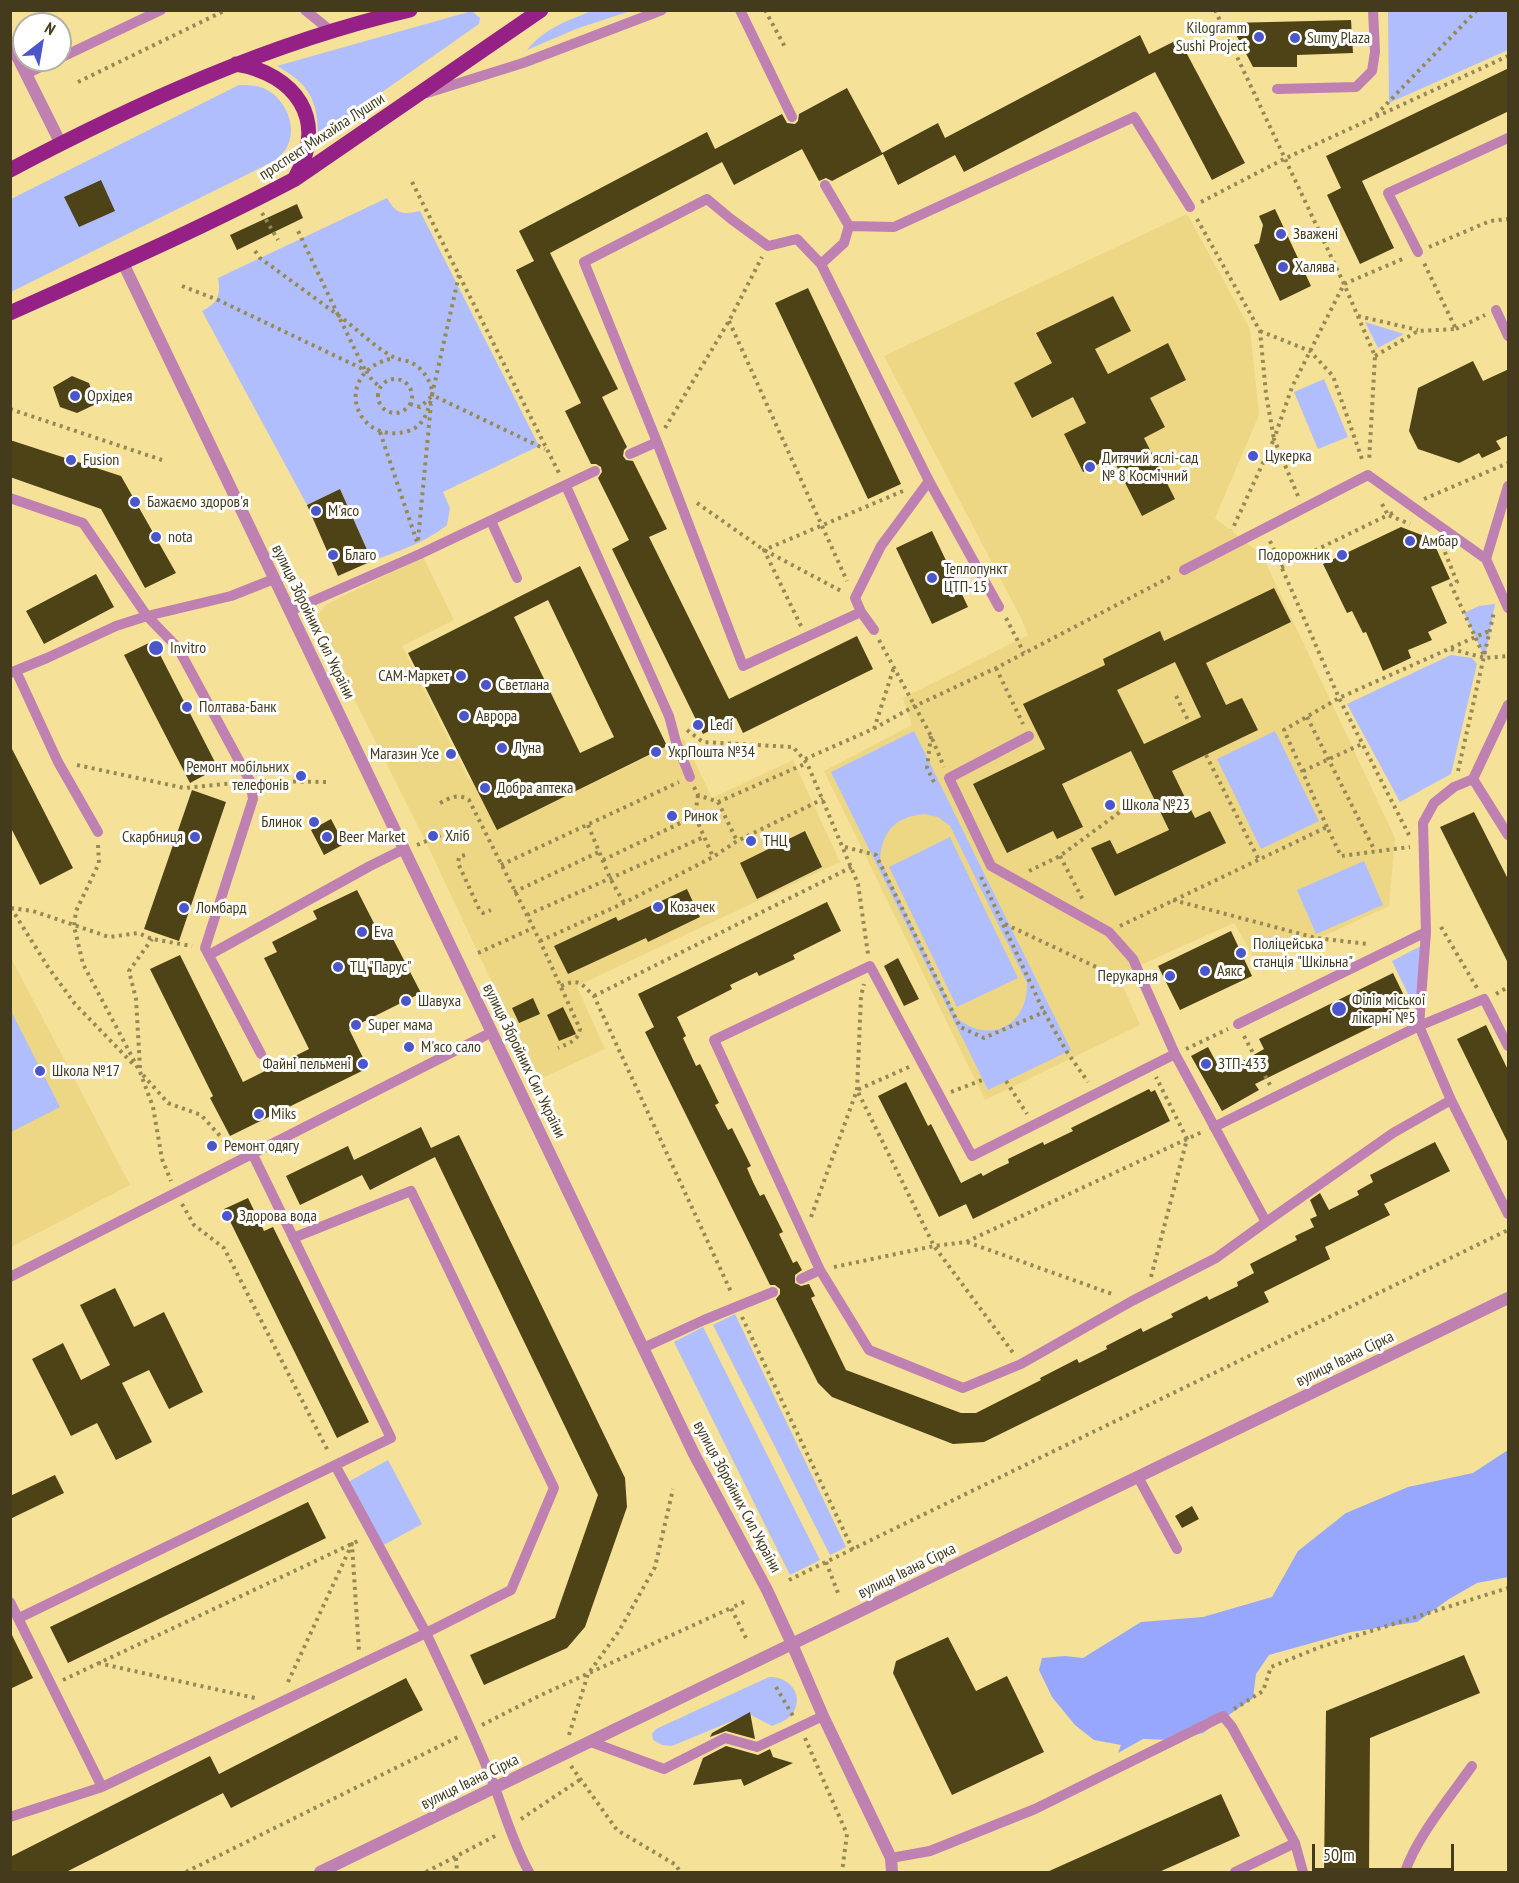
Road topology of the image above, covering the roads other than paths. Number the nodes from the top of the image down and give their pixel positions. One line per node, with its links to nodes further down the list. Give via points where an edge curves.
1 (161, 10): 12 (lane)
2 (305, 10): 10 (lane)
3 (386, 10): 9 (lane)
4 (410, 10): 9 (main road)
5 (541, 10): 17 (main road, проспект Михайла Лушпи)
6 (662, 10): 17 (lane, via 523,63)
7 (740, 10): 18 (lane)
8 (1373, 10): 16 (lane, via 1372,71 1356,87)
9 (369, 20): 10 (main road)
10 (331, 31): 13 (main road)
11 (10, 42): 15 (street)
12 (72, 52)
13 (236, 64): 20 (main road); 22 (main road, via 267,72 299,100 308,119 310,140)
14 (30, 72): 15 (lane)
15 (26, 74): 20 (street)
16 (1277, 88)
17 (418, 96): 22 (main road, проспект Михайла Лушпи)
18 (792, 117)
19 (1509, 138): 26 (lane, via 1388,194)
20 (61, 144): 21 (main road)
21 (10, 170)
22 (295, 179): 27 (main road, проспект Михайла Лушпи)
23 (825, 185): 25 (lane)
24 (1190, 207): 25 (lane, via 1134,117 894,227)
25 (849, 226): 28 (lane, via 844,243)
26 (1418, 252)
27 (123, 263): 30 (main road, проспект Михайла Лушпи); 43 (street, вулиця Збройних Сил України)
28 (821, 264): 32 (lane, via 796,239 768,246 707,199 584,262); 35 (lane)
29 (1496, 310): 31 (lane)
30 (10, 313)
31 (1509, 336)
32 (657, 442): 33 (lane); 47 (lane, via 743,666)
33 (630, 454)
34 (595, 471): 36 (lane)
35 (929, 481): 44 (lane); 47 (lane, via 881,546 855,598)
36 (566, 486): 39 (lane); 53 (lane, via 669,716)
37 (1509, 486): 40 (lane)
38 (10, 498): 48 (lane, via 83,524)
39 (491, 521): 42 (lane); 46 (lane)
40 (1486, 559): 41 (lane, via 1368,475); 45 (lane)
41 (1184, 570)
42 (517, 578)
43 (274, 579): 46 (street, вулиця Збройних Сил України); 48 (lane, via 231,596)
44 (999, 607)
45 (1509, 608)
46 (290, 610): 57 (street, вулиця Збройних Сил України)
47 (861, 612): 49 (lane)
48 (147, 616): 50 (lane); 59 (lane, via 178,648 250,781 253,799)
49 (874, 630)
50 (13, 672): 55 (lane)
51 (1509, 705): 54 (lane)
52 (1029, 736): 65 (lane, via 949,778 991,866 1109,932 1133,959)
53 (690, 777)
54 (1473, 779): 56 (lane); 58 (lane, via 1454,787 1434,803 1423,823)
55 (98, 832)
56 (1509, 835)
57 (404, 849): 59 (lane); 62 (street, вулиця Збройних Сил України)
58 (1426, 932): 60 (lane); 61 (lane)
59 (207, 951): 64 (lane)
60 (1238, 1024)
61 (1419, 1026): 63 (lane, via 1484,999); 66 (lane); 67 (lane)
62 (492, 1032): 68 (lane); 77 (street, вулиця Збройних Сил України)
63 (1509, 1046)
64 (261, 1054)
65 (1175, 1054): 67 (lane); 72 (lane, via 972,1156 870,966 714,1040)
66 (1451, 1100): 69 (lane); 70 (lane, via 1393,1133)
67 (1214, 1127): 70 (lane)
68 (248, 1158): 71 (lane); 73 (lane)
69 (1509, 1214)
70 (1266, 1222): 72 (lane, via 1216,1258 1021,1364 963,1388 869,1350)
71 (293, 1238): 78 (lane, via 391,1438); 83 (lane, via 411,1191 554,1488 511,1590)
72 (820, 1270): 74 (lane)
73 (10, 1277)
74 (801, 1279)
75 (773, 1292): 77 (lane)
76 (1509, 1298): 79 (street, вулиця Івана Сірка)
77 (643, 1348): 84 (street, вулиця Збройних Сил України)
78 (335, 1465): 82 (lane); 83 (lane)
79 (1138, 1477): 80 (lane); 84 (street, вулиця Івана Сірка)
80 (1177, 1549)
81 (10, 1602): 82 (lane)
82 (19, 1618): 88 (lane)
83 (426, 1633): 88 (lane); 89 (lane)
84 (792, 1644): 85 (street, вулиця Збройних Сил України); 86 (street, вулиця Івана Сірка)
85 (823, 1716): 86 (lane, via 757,1747 724,1738 664,1769); 92 (street, вулиця Збройних Сил України)
86 (591, 1742): 89 (street, вулиця Івана Сірка)
87 (1472, 1766): 98 (lane, via 1431,1825)
88 (102, 1787): 90 (lane)
89 (495, 1788): 93 (street, вулиця Івана Сірка); 94 (lane)
90 (10, 1817)
91 (1295, 1843): 92 (lane, via 1223,1716 1035,1809 930,1851); 96 (lane); 97 (lane)
92 (891, 1857): 95 (street, вулиця Збройних Сил України)
93 (320, 1872)
94 (529, 1872)
95 (892, 1872)
96 (1235, 1872)
97 (1303, 1872)
98 (1405, 1872)

